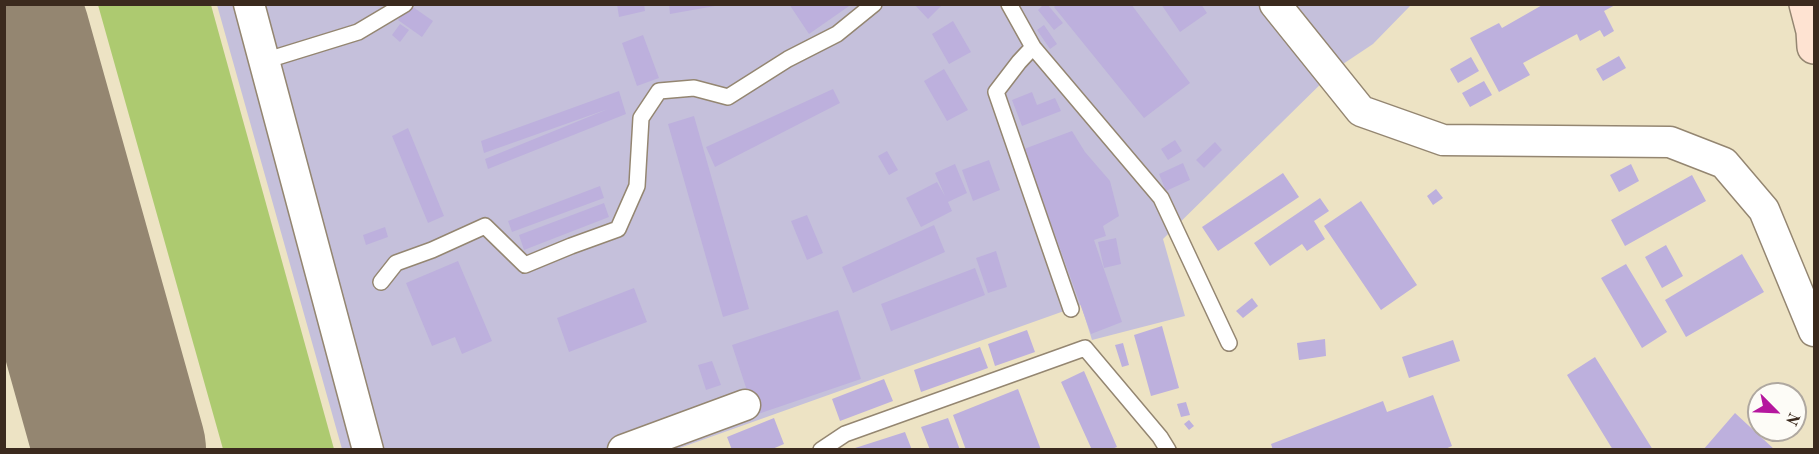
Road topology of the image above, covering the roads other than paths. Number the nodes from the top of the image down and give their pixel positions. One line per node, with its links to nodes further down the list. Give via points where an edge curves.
1 (249, 4): 7 (street)
2 (405, 4): 7 (lane, via 358,32)
3 (874, 4): 8 (lane, via 837,34 728,97 694,88 658,91 640,118 637,186 618,229 525,265 485,226 396,263)
4 (1009, 4): 6 (lane)
5 (1275, 4): 10 (street, via 1361,111 1443,140 1670,142 1724,163 1764,210)
6 (1034, 47): 9 (lane, via 996,92); 11 (lane, via 1161,198)
7 (264, 60): 13 (street)
8 (381, 282)
9 (1071, 309)
10 (1815, 331)
11 (1229, 343)
12 (744, 405): 14 (street)
13 (368, 450)
14 (623, 450)
15 (821, 450): 16 (lane, via 845,434 1085,348)
16 (1168, 450)

